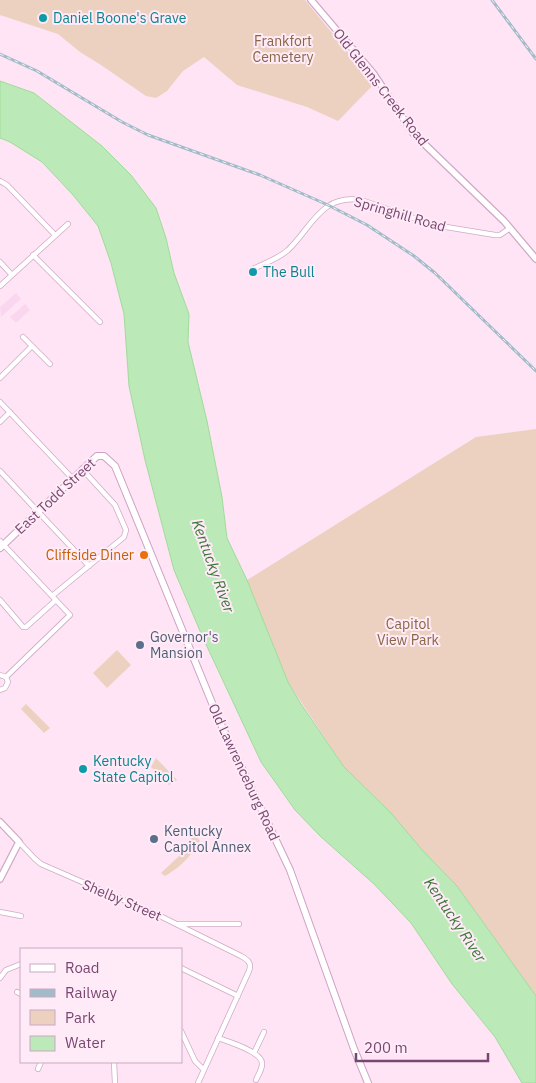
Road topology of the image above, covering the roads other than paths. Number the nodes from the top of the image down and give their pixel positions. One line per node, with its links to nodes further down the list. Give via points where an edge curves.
1 (311, 0): 4 (street, Old Glenns Creek Road, via 373,73 412,132)
2 (0, 181): 5 (street)
3 (68, 224): 5 (street)
4 (510, 228): 7 (street, Old Glenns Creek Road); 9 (street, Springhill Road, via 498,235 446,228 351,198 328,205 284,253)
5 (55, 235): 6 (street)
6 (32, 255): 10 (street); 12 (street)
7 (536, 259)
8 (0, 262): 10 (street)
9 (253, 269)
10 (12, 275): 11 (street)
11 (0, 286)
12 (100, 322)
13 (23, 337): 14 (street)
14 (32, 346): 15 (street); 16 (street)
15 (50, 364)
16 (0, 378)
17 (0, 402): 18 (street)
18 (10, 412): 19 (street); 23 (street)
19 (0, 422)
20 (113, 463): 21 (main road, East Todd Street, via 101,455); 54 (main road, Old Lawrenceburg Road, via 219,720 290,870)
21 (82, 469): 23 (main road, East Todd Street); 26 (street, via 115,505 126,530 124,537)
22 (0, 472): 24 (street)
23 (72, 478): 24 (main road, East Todd Street)
24 (37, 511): 25 (main road, East Todd Street); 26 (street)
25 (1, 544): 27 (street)
26 (89, 566): 27 (street)
27 (52, 596): 29 (street)
28 (0, 600): 29 (street, via 26,628)
29 (56, 600): 30 (street, via 70,615)
30 (2, 675): 31 (street, via 8,682 7,687)
31 (0, 690)
32 (0, 822): 33 (street, Shelby Street)
33 (19, 842): 34 (street); 37 (street, Shelby Street, via 49,868)
34 (0, 879)
35 (0, 912): 36 (street)
36 (21, 916)
37 (177, 924): 38 (street); 42 (street, Shelby Street, via 248,961 250,968)
38 (239, 924)
39 (20, 964): 41 (street)
40 (182, 968): 42 (street)
41 (1, 975)
42 (238, 996): 45 (street)
43 (264, 1032): 46 (street)
44 (182, 1033): 50 (street, via 195,1061)
45 (218, 1038): 46 (street); 50 (street)
46 (254, 1053): 51 (street, via 262,1064)
47 (41, 1063): 49 (street)
48 (114, 1063): 52 (street)
49 (38, 1069)
50 (204, 1070): 53 (street)
51 (256, 1080)
52 (115, 1083)
53 (198, 1083)
54 (368, 1083)

